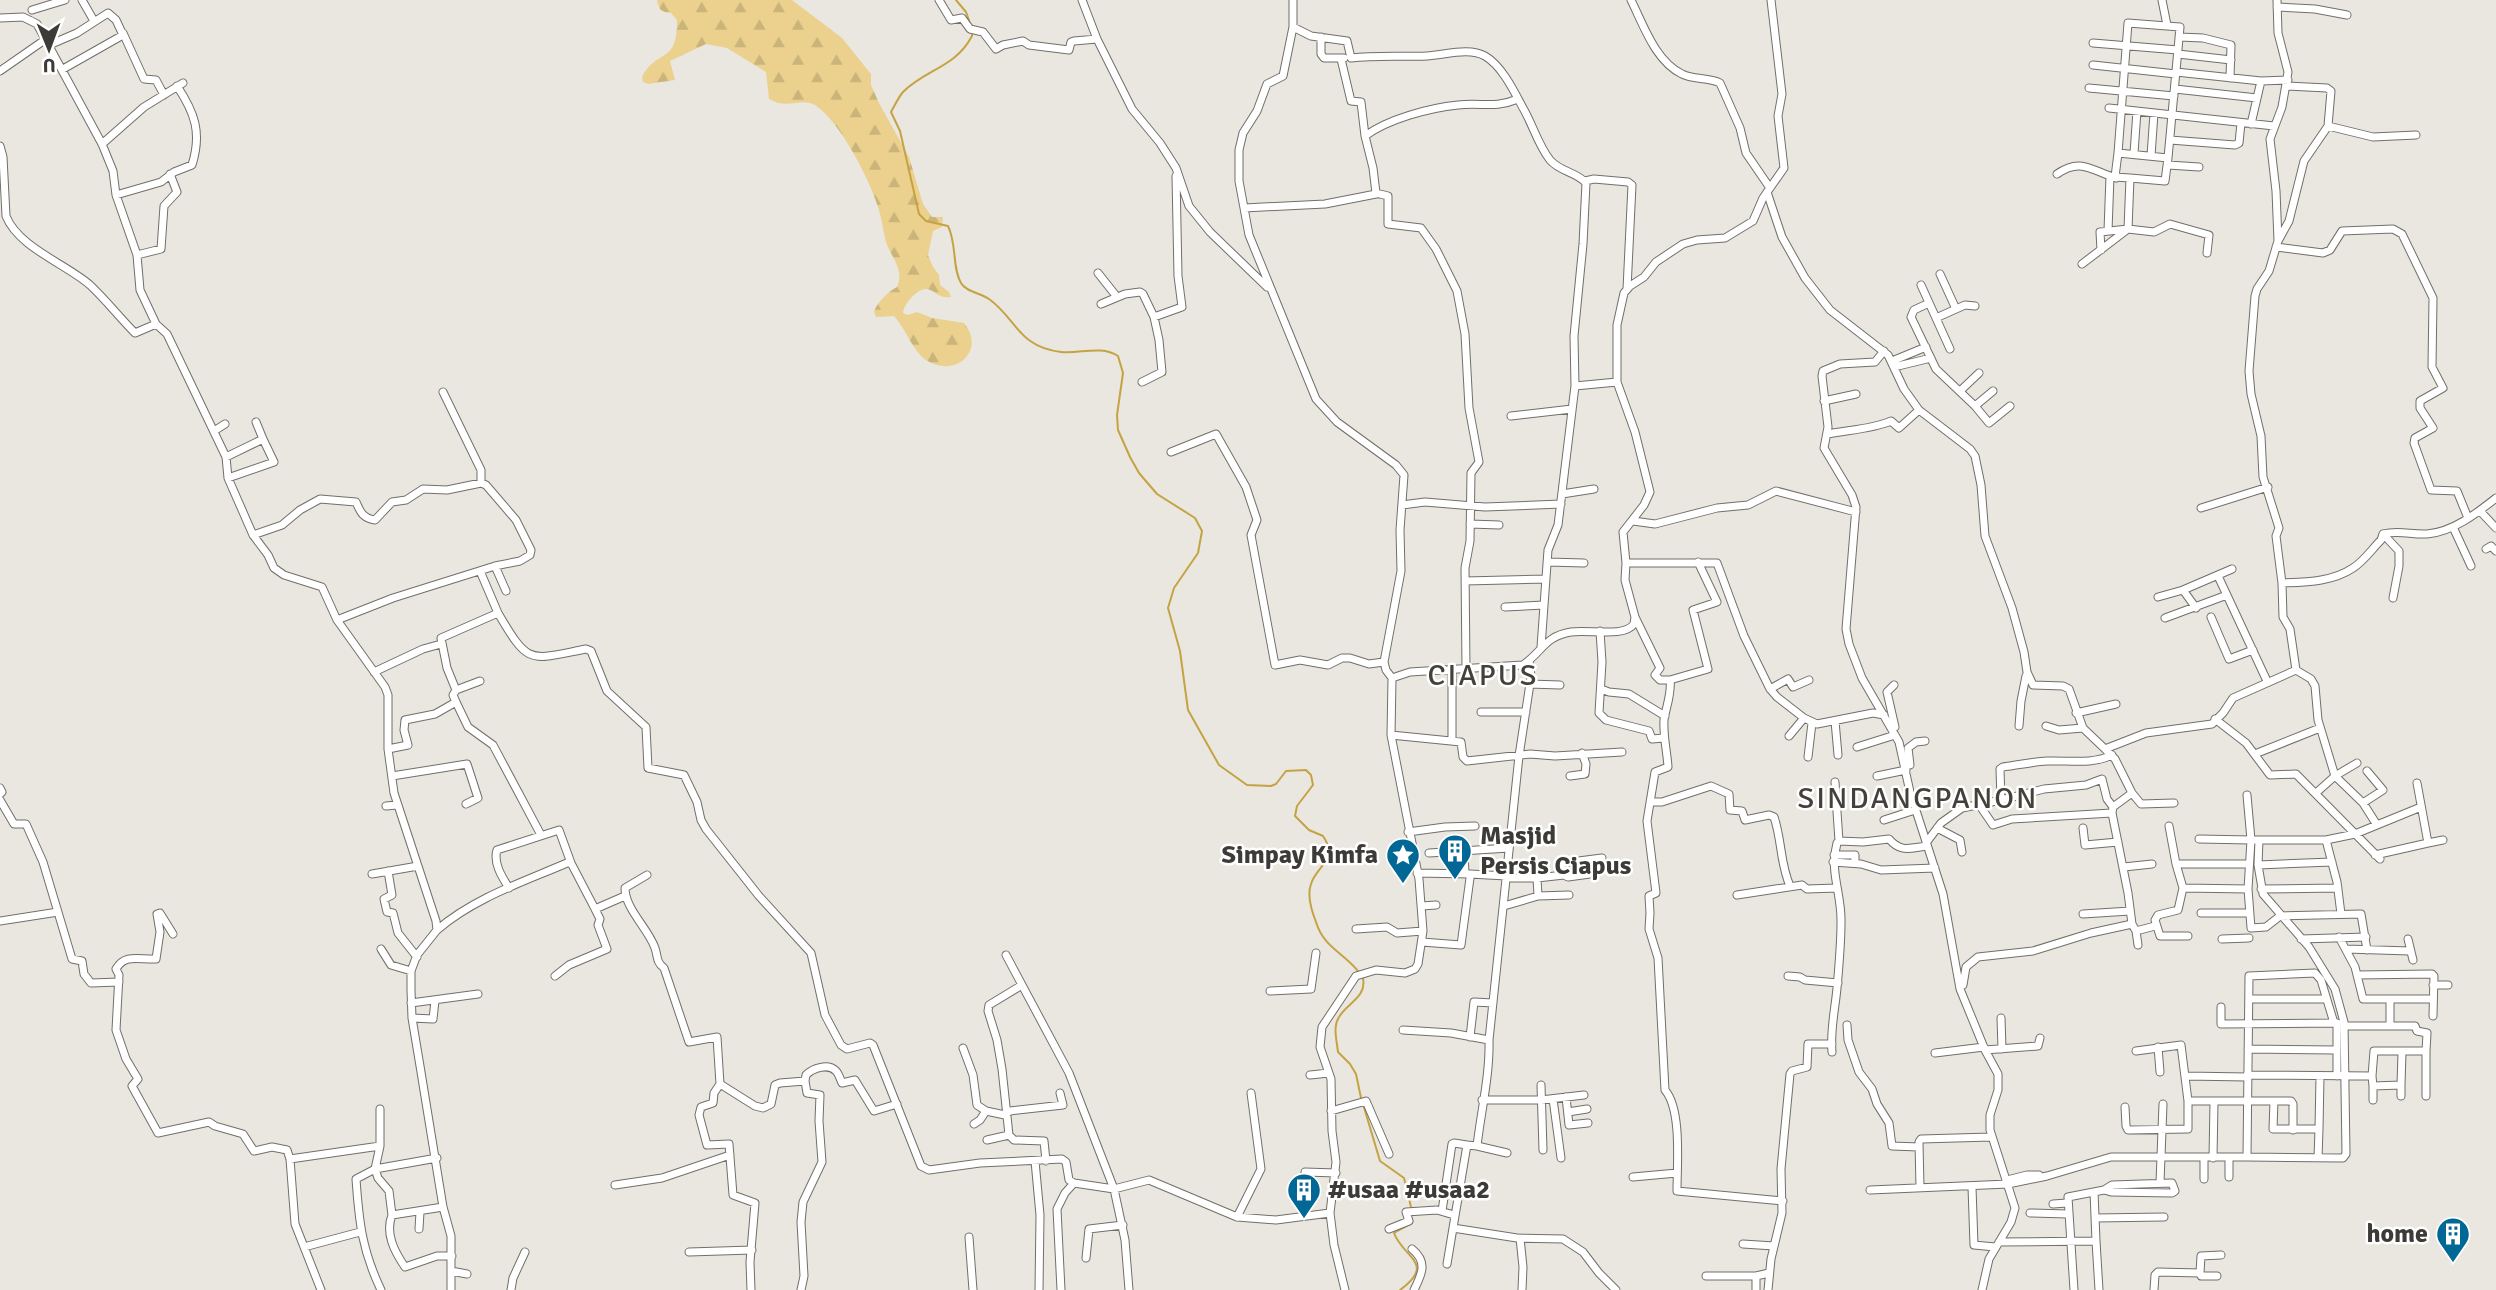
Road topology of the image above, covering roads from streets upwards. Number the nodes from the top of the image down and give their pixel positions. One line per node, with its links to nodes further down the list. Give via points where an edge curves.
1 (32, 0): 11 (street)
2 (65, 0): 11 (street)
3 (82, 0): 15 (street)
4 (939, 0): 21 (street, via 951,20 962,18 998,50 1023,41 1069,50 1071,42)
5 (1082, 0): 21 (street)
6 (1293, 0): 17 (street)
7 (1631, 0): 68 (street, via 1664,59 1678,72 1720,83 1746,153)
8 (1770, 0): 68 (street, via 1785,162)
9 (2162, 0): 16 (street)
10 (2277, 3): 12 (street); 36 (street)
11 (32, 10): 14 (street)
12 (2347, 15)
13 (0, 18): 14 (street)
14 (27, 18): 22 (street, via 37,24)
15 (94, 21): 18 (street, via 109,13); 22 (street, via 76,34)
16 (2167, 26): 20 (street, via 2180,27); 24 (street, via 2128,23)
17 (1293, 27): 19 (street); 71 (street, via 1282,78 1267,84 1241,142 1238,172)
18 (123, 33): 31 (street); 40 (street, via 144,79 156,80)
19 (1321, 37): 26 (street, via 1347,41); 27 (street, via 1323,57)
20 (2179, 37): 25 (street); 28 (street, via 2230,44)
21 (1097, 39): 62 (street, via 1132,108)
22 (48, 42): 31 (street); 32 (street)
23 (2093, 43): 24 (street)
24 (2126, 46): 25 (street); 30 (street)
25 (2178, 52): 28 (street); 33 (street)
26 (1350, 55): 27 (street); 42 (street, via 1481,54 1496,66)
27 (1341, 59): 53 (street, via 1351,101 1361,102)
28 (2231, 60): 34 (street)
29 (2093, 65): 30 (street)
30 (2124, 68): 33 (street); 38 (street)
31 (63, 69): 55 (street)
32 (0, 71)
33 (2176, 73): 34 (street); 39 (street)
34 (2230, 78): 35 (street)
35 (2261, 81): 36 (street); 41 (street)
36 (2287, 83): 50 (street); 51 (street, via 2330,89)
37 (2090, 88): 38 (street)
38 (2122, 90): 39 (street); 44 (street)
39 (2174, 92): 41 (street); 47 (street)
40 (164, 94): 55 (street); 63 (street, via 180,85 197,134 192,165)
41 (2258, 98): 49 (street)
42 (1518, 99): 53 (street, via 1499,106 1455,105 1388,123); 67 (street, via 1551,162)
43 (2109, 108): 44 (street)
44 (2121, 109): 45 (street); 57 (street)
45 (2137, 111): 46 (street); 58 (street)
46 (2154, 113): 47 (street); 59 (street)
47 (2172, 115): 48 (street); 54 (street)
48 (2241, 123): 49 (street); 54 (street, via 2235,145)
49 (2251, 124): 50 (street)
50 (2274, 126): 74 (street, via 2269,148 2276,183)
51 (2328, 126): 52 (street, via 2374,137); 74 (street, via 2304,162 2289,222)
52 (2416, 135)
53 (1364, 136): 69 (street)
54 (2170, 140): 60 (street)
55 (103, 144): 70 (street)
56 (0, 146): 91 (street, via 9,223 26,241 89,285 135,333)
57 (2118, 153): 58 (street); 65 (street)
58 (2134, 153): 59 (street)
59 (2151, 156): 60 (street)
60 (2168, 161): 61 (street); 66 (street, via 2165,181)
61 (2199, 167)
62 (1176, 168): 83 (street, via 1194,213); 89 (street, via 1182,306)
63 (170, 174): 70 (street, via 161,182); 77 (street, via 177,192 164,206 161,249)
64 (2057, 174): 65 (street, via 2066,168 2088,166)
65 (2113, 177): 66 (street); 73 (street)
66 (2130, 178): 72 (street)
67 (1585, 181): 82 (street, via 1594,178 1632,185); 100 (street)
68 (1768, 190): 82 (street, via 1749,224 1725,238 1683,244); 94 (street, via 1782,237 1805,278 1830,310)
69 (1376, 194): 71 (street, via 1325,204); 126 (street, via 1388,196 1388,224 1417,226 1424,232 1457,291 1479,458 1471,473)
70 (116, 195): 77 (street)
71 (1244, 208): 83 (street)
72 (2128, 229): 73 (street); 75 (street); 76 (street, via 2154,232 2170,224 2208,234)
73 (2108, 230): 75 (street, via 2100,232)
74 (2277, 244): 120 (street, via 2255,296 2249,371); 130 (street, via 2323,253 2342,231 2393,229 2402,234 2433,298 2432,367 2443,388 2420,401 2433,429 2414,443 2431,490 2457,491)
75 (2101, 250): 78 (street)
76 (2207, 253)
77 (136, 255): 91 (street, via 140,290)
78 (2082, 264)
79 (1098, 273): 84 (street)
80 (1940, 274): 88 (street)
81 (1921, 285): 85 (street)
82 (1627, 289): 99 (street, via 1617,325)
83 (1270, 290): 125 (street, via 1316,399 1330,416 1403,472)
84 (1117, 297): 86 (street); 89 (street, via 1142,293)
85 (1929, 303): 90 (street); 92 (street, via 1914,310 1911,317)
86 (1101, 304)
87 (1975, 306): 88 (street)
88 (1956, 309): 90 (street)
89 (1154, 317): 98 (street, via 1161,372)
90 (1936, 318): 93 (street)
91 (156, 324): 113 (street, via 167,334)
92 (1926, 347): 95 (street); 96 (street)
93 (1950, 349)
94 (1884, 352): 96 (street); 105 (street, via 1875,362 1825,369)
95 (1931, 358): 96 (street); 102 (street, via 1936,369)
96 (1893, 364): 109 (street)
97 (1979, 373): 102 (street)
98 (1142, 382)
99 (1617, 382): 100 (street); 131 (street, via 1649,484 1648,498)
100 (1575, 386): 108 (street)
101 (443, 391): 119 (street, via 481,470)
102 (1960, 391): 106 (street)
103 (1993, 391): 106 (street)
104 (1856, 394): 105 (street)
105 (1824, 401): 114 (street)
106 (1975, 406): 107 (street, via 1989,423)
107 (2010, 406)
108 (1572, 410): 110 (street); 122 (street)
109 (1919, 410): 114 (street, via 1899,428 1891,421); 175 (street, via 1975,456 1985,536 2012,608)
110 (1511, 416)
111 (256, 422): 115 (street)
112 (225, 424): 113 (street)
113 (214, 431): 117 (street)
114 (1828, 434): 129 (street, via 1824,448 1852,495)
115 (264, 439): 117 (street); 118 (street, via 274,462)
116 (1171, 452): 170 (street, via 1216,434 1246,487 1257,520 1251,535 1275,665 1300,660 1328,665 1342,658)
117 (226, 457): 118 (street)
118 (228, 478): 137 (street)
119 (481, 483): 137 (street, via 423,489 406,500 392,502 374,520 359,512 355,501 320,499 282,525); 144 (street, via 516,520 532,553 520,561)
120 (2268, 488): 127 (street); 151 (street, via 2279,528)
121 (1594, 489): 122 (street)
122 (1562, 494): 124 (street)
123 (2496, 498): 128 (street)
124 (1561, 504): 126 (street); 140 (street)
125 (1402, 505): 126 (street); 170 (street, via 1401,570)
126 (1471, 506): 132 (street)
127 (2201, 508)
128 (2480, 511): 130 (street); 135 (street)
129 (1856, 513): 131 (street, via 1776,491 1748,505 1655,524); 192 (street, via 1846,629 1862,678)
130 (2468, 518): 134 (street)
131 (1633, 521): 141 (street, via 1623,532)
132 (1471, 524): 133 (street); 150 (street)
133 (1499, 525)
134 (2453, 527): 136 (street, via 2428,534); 145 (street)
135 (2496, 528)
136 (2383, 534): 151 (street, via 2354,568 2312,582); 156 (street, via 2399,551)
137 (253, 536): 164 (street, via 274,568 321,586)
138 (2486, 549): 139 (street, via 2491,546)
139 (2496, 551)
140 (1546, 562): 143 (street); 149 (street)
141 (1626, 562): 142 (street); 161 (street, via 1626,588)
142 (1698, 562): 177 (street, via 1717,602 1693,610 1708,669); 185 (street, via 1719,565 1744,636)
143 (1584, 563)
144 (495, 566): 147 (street); 153 (street)
145 (2471, 566)
146 (2232, 569): 148 (street)
147 (480, 571): 160 (street); 164 (street)
148 (2218, 576): 152 (street); 154 (street)
149 (1546, 579): 150 (street); 157 (street)
150 (1465, 581): 172 (street)
151 (2282, 583): 173 (street, via 2283,617 2290,629)
152 (2183, 590): 155 (street); 159 (street)
153 (506, 591)
154 (2227, 595): 159 (street); 168 (street)
155 (2158, 597)
156 (2393, 598)
157 (1544, 605): 158 (street); 167 (street)
158 (1505, 607)
159 (2196, 608): 163 (street)
160 (498, 613): 166 (street, via 443,635); 400 (street, via 513,639 531,657 591,650 607,691 646,727 648,768 684,775 706,829 811,953 825,1014 841,1045 847,1049 873,1045)
161 (1635, 617): 165 (street, via 1624,632); 177 (street, via 1660,668 1655,675)
162 (2211, 617): 168 (street, via 2229,659)
163 (2165, 618)
164 (337, 620): 174 (street)
165 (1600, 631): 167 (street, via 1573,631 1546,641); 184 (street)
166 (441, 644): 174 (street); 186 (street)
167 (1541, 648): 169 (street)
168 (2253, 650): 180 (street)
169 (1529, 661): 172 (street, via 1515,667); 181 (street)
170 (1384, 662): 176 (street)
171 (1452, 669): 172 (street); 176 (street); 206 (street)
172 (1466, 669)
173 (2296, 670): 180 (street); 201 (street, via 2315,686)
174 (374, 672): 209 (street, via 388,695)
175 (2027, 672): 191 (street, via 2033,685 2069,689); 198 (street)
176 (1392, 678): 202 (street)
177 (1670, 680): 193 (street)
178 (1810, 680): 185 (street, via 1793,687 1788,679)
179 (480, 681): 186 (street)
180 (2267, 681): 195 (street, via 2233,698)
181 (1529, 684): 182 (street); 190 (street)
182 (1559, 685)
183 (1894, 685): 204 (street, via 1886,692)
184 (1601, 689): 193 (street, via 1629,694); 205 (street, via 1602,717 1649,731 1652,739)
185 (1770, 689): 194 (street)
186 (456, 690): 187 (street)
187 (456, 702): 209 (street, via 435,714 405,720 408,745); 252 (street, via 468,727 493,745)
188 (2116, 704): 191 (street)
189 (1480, 712): 190 (street)
190 (1526, 712): 215 (street)
191 (2076, 713): 200 (street)
192 (1885, 715): 196 (street); 204 (street)
193 (1665, 716): 205 (street)
194 (1804, 718): 197 (street); 203 (street)
195 (2215, 719): 211 (street, via 2212,724 2146,733); 213 (street)
196 (1835, 721): 197 (street); 214 (street)
197 (1812, 723): 216 (street)
198 (2019, 726)
199 (2046, 726): 200 (street)
200 (2083, 728): 211 (street)
201 (2320, 728): 213 (street); 223 (street)
202 (1391, 736): 206 (street); 250 (street)
203 (1789, 736)
204 (1896, 736): 208 (street); 218 (street)
205 (1664, 738): 234 (street, via 1668,767 1655,770)
206 (1452, 740): 215 (street, via 1461,742 1467,761)
207 (1925, 741): 224 (street, via 1908,748)
208 (1857, 747)
209 (388, 749): 220 (street)
210 (1622, 752): 212 (street)
211 (2108, 752): 228 (street); 233 (street, via 2092,762 2042,761 2003,767)
212 (1582, 753): 215 (street); 221 (street, via 1585,774)
213 (2255, 754): 229 (street, via 2270,775 2293,773)
214 (1838, 755)
215 (1518, 756): 261 (street)
216 (1808, 757)
217 (2357, 763): 223 (street)
218 (1906, 770): 222 (street); 224 (street)
219 (2367, 771): 237 (street, via 2383,790)
220 (392, 776): 238 (street, via 466,764 478,798); 239 (street)
221 (1570, 776)
222 (1877, 776)
223 (2335, 776): 229 (street); 237 (street)
224 (1908, 779): 242 (street)
225 (1835, 782): 257 (street)
226 (2417, 783): 241 (street)
227 (0, 788): 230 (street)
228 (2132, 793): 236 (street, via 2141,804); 243 (street)
229 (2316, 793): 251 (street)
230 (0, 794)
231 (2247, 795): 254 (street)
232 (0, 800): 301 (street, via 14,824 26,824)
233 (2001, 800): 235 (street); 243 (street, via 2102,779)
234 (1650, 803): 285 (street, via 1711,786 1729,794 1730,810 1742,811 1745,820 1774,817); 442 (street, via 1648,831 1656,893 1649,896 1648,929 1658,958 1665,1090 1676,1116)
235 (1978, 803): 243 (street, via 1993,824); 245 (street, via 1962,808)
236 (2174, 803)
237 (2362, 803): 246 (street)
238 (466, 804)
239 (397, 805): 240 (street); 273 (street)
240 (386, 806)
241 (2421, 807): 246 (street); 259 (street)
242 (1916, 810): 244 (street); 260 (street)
243 (2112, 810): 258 (street)
244 (1884, 820)
245 (1939, 825): 260 (street); 263 (street, via 1960,840)
246 (2377, 825): 251 (street)
247 (1475, 826): 250 (street)
248 (2169, 826): 270 (street)
249 (2083, 828): 258 (street, via 2085,845)
250 (1408, 832): 277 (street)
251 (2355, 834): 255 (street); 259 (street, via 2377,857)
252 (541, 835): 268 (street, via 561,831); 286 (street, via 496,851 497,865)
253 (2199, 839): 254 (street)
254 (2255, 840): 255 (street); 271 (street); 272 (street)
255 (2326, 840): 267 (street)
256 (2443, 840): 259 (street)
257 (1839, 841): 260 (street, via 1889,839 1907,849); 266 (street)
258 (2118, 842): 274 (street)
259 (2428, 843)
260 (1927, 844): 275 (street)
261 (1509, 848): 262 (street); 283 (street)
262 (1464, 851): 264 (street); 279 (street)
263 (1962, 852)
264 (1429, 853)
265 (1602, 858): 282 (street, via 1563,863)
266 (1833, 858): 275 (street, via 1881,870); 287 (street)
267 (2332, 862): 272 (street); 290 (street)
268 (571, 863): 286 (street); 299 (street)
269 (2152, 864): 274 (street)
270 (2176, 864): 271 (street); 288 (street)
271 (2249, 864): 289 (street)
272 (2258, 865): 291 (street)
273 (418, 866): 276 (street); 312 (street)
274 (2124, 867): 300 (street)
275 (1935, 868): 341 (street)
276 (388, 871): 278 (street); 329 (street, via 392,895 384,899 385,908 393,913 398,933)
277 (1418, 873): 279 (street); 296 (street)
278 (372, 874)
279 (1468, 874): 283 (street); 321 (street, via 1461,945)
280 (1590, 874): 282 (street)
281 (647, 875): 294 (street, via 625,888)
282 (1564, 875): 284 (street)
283 (1506, 877): 284 (street); 298 (street)
284 (1537, 878): 295 (street)
285 (1790, 886): 287 (street); 293 (street)
286 (509, 888): 312 (street)
287 (1837, 888): 336 (street, via 1841,923)
288 (2183, 888): 289 (street); 308 (street, via 2178,910 2158,915)
289 (2248, 888): 303 (street)
290 (2338, 888): 291 (street); 304 (street)
291 (2261, 889): 306 (street)
292 (1569, 895): 295 (street)
293 (1737, 895)
294 (625, 896): 299 (street); 381 (street, via 664,968 689,1042 717,1039)
295 (1538, 897): 298 (street)
296 (1422, 905): 297 (street); 313 (street)
297 (1436, 905)
298 (1504, 906): 349 (street)
299 (595, 909): 333 (street, via 607,949)
300 (2130, 911): 305 (street); 309 (street)
301 (58, 912): 307 (street); 335 (street, via 72,959 82,961 90,983)
302 (2201, 914): 303 (street)
303 (2249, 914): 310 (street)
304 (2341, 914): 306 (street); 317 (street, via 2362,914)
305 (2083, 915)
306 (2280, 916): 310 (street, via 2266,928); 319 (street)
307 (0, 921)
308 (2155, 926): 309 (street); 315 (street, via 2160,936)
309 (2134, 927): 322 (street); 341 (street, via 2091,933 2033,951 1976,958 1966,967)
310 (2251, 928): 318 (street, via 2249,940)
311 (1356, 929): 313 (street)
312 (437, 930): 329 (street)
313 (1423, 931): 321 (street)
314 (173, 934): 335 (street, via 157,914 156,959 122,960 116,969)
315 (2188, 936)
316 (2339, 937): 317 (street); 319 (street); 324 (street)
317 (2366, 937): 325 (street)
318 (2222, 939)
319 (2301, 939): 354 (street, via 2335,989)
320 (2408, 939): 326 (street)
321 (1422, 942): 372 (street, via 1415,969 1356,976 1322,1027 1320,1047)
322 (2138, 945)
323 (380, 949): 331 (street, via 391,965)
324 (2346, 949): 325 (street); 332 (street)
325 (2367, 950): 326 (street)
326 (2410, 951): 330 (street)
327 (1316, 953): 340 (street, via 1311,989)
328 (1006, 955): 337 (street)
329 (417, 957): 331 (street)
330 (2413, 960)
331 (411, 971): 348 (street)
332 (2357, 975): 338 (street, via 2432,974); 346 (street, via 2363,999)
333 (555, 976)
334 (1788, 976): 336 (street)
335 (119, 982): 429 (street, via 116,1030 138,1079 132,1086 158,1133 209,1122 243,1134 254,1151 272,1147 287,1150)
336 (1838, 983): 456 (street, via 1832,1048 1808,1044 1807,1068 1790,1074 1781,1169)
337 (1022, 985): 392 (street); 409 (street, via 988,1008 1002,1069)
338 (2433, 985): 339 (street); 345 (street)
339 (2448, 985)
340 (1270, 991)
341 (1962, 993): 364 (street)
342 (478, 995): 347 (street)
343 (2249, 999): 344 (street); 344 (street, via 2251,975 2311,972 2319,975); 356 (street)
344 (2326, 999): 354 (street)
345 (2433, 999): 346 (street); 351 (street)
346 (2390, 1000): 357 (street)
347 (435, 1001): 348 (street); 352 (street, via 433,1019)
348 (411, 1003): 352 (street)
349 (1493, 1003): 359 (street, via 1474,1002); 361 (street)
350 (2221, 1007): 356 (street, via 2221,1024)
351 (2433, 1016)
352 (412, 1018): 430 (street)
353 (2001, 1018): 364 (street)
354 (2340, 1024): 356 (street); 357 (street); 366 (street); 378 (street)
355 (1847, 1025): 423 (street, via 1859,1072 1889,1123 1892,1146)
356 (2248, 1025): 365 (street)
357 (2390, 1026): 368 (street, via 2415,1026 2425,1032)
358 (1403, 1030): 359 (street)
359 (1470, 1037): 361 (street)
360 (2040, 1038): 364 (street, via 2038,1046)
361 (1489, 1040): 393 (street)
362 (2158, 1047): 367 (street); 371 (street); 374 (street, via 2183,1046)
363 (963, 1048): 406 (street, via 974,1075 976,1105)
364 (1993, 1049): 370 (street); 418 (street, via 1999,1082 1990,1115)
365 (2248, 1049): 366 (street); 375 (street)
366 (2337, 1050): 377 (street)
367 (2136, 1051)
368 (2426, 1051): 369 (street); 389 (street)
369 (2402, 1052): 379 (street, via 2373,1052); 383 (street)
370 (1934, 1053)
371 (2160, 1072)
372 (1329, 1073): 373 (street); 407 (street)
373 (1310, 1075)
374 (2186, 1076): 375 (street); 396 (street)
375 (2247, 1076): 376 (street); 397 (street)
376 (2320, 1076): 377 (street); 416 (street)
377 (2337, 1076): 378 (street)
378 (2346, 1076): 379 (street); 436 (street, via 2346,1156)
379 (2372, 1076): 384 (street)
380 (805, 1082): 381 (street, via 777,1084 773,1101 763,1108); 400 (street, via 812,1070 832,1069 842,1083 855,1080 874,1111); 503 (street, via 807,1093 820,1095 822,1162 803,1202)
381 (720, 1084): 427 (street, via 713,1102 699,1109 699,1118 707,1145 728,1142)
382 (1541, 1085): 394 (street)
383 (2401, 1085): 384 (street); 388 (street)
384 (2372, 1086): 395 (street)
385 (1060, 1093): 402 (street)
386 (1251, 1093): 467 (street, via 1262,1165)
387 (1584, 1095): 390 (street)
388 (2401, 1096)
389 (2426, 1096)
390 (1566, 1097): 391 (street); 408 (street)
391 (1553, 1099): 394 (street); 431 (street)
392 (1081, 1100): 402 (street); 452 (street)
393 (1482, 1100): 394 (street); 422 (street)
394 (1541, 1100): 424 (street)
395 (2373, 1100)
396 (2188, 1101): 399 (street); 413 (street)
397 (2246, 1101): 398 (street); 399 (street); 428 (street)
398 (2274, 1101): 415 (street, via 2293,1102); 415 (street, via 2272,1128)
399 (2214, 1102): 434 (street)
400 (897, 1104): 437 (street, via 925,1169)
401 (2163, 1104): 412 (street)
402 (1063, 1105): 409 (street)
403 (2125, 1107): 412 (street, via 2128,1130)
404 (380, 1109): 421 (street)
405 (1587, 1110): 408 (street)
406 (986, 1111): 409 (street); 411 (street)
407 (1331, 1111): 426 (street, via 1366,1102); 441 (street)
408 (1568, 1112): 410 (street, via 1569,1125)
409 (1005, 1115): 417 (street)
410 (1587, 1123)
411 (974, 1124)
412 (2164, 1129): 413 (street); 432 (street)
413 (2188, 1129): 414 (street)
414 (2199, 1129)
415 (2293, 1129): 416 (street)
416 (2319, 1129): 436 (street)
417 (1009, 1135): 419 (street); 438 (street, via 1014,1140 1044,1141)
418 (1991, 1137): 423 (street, via 1921,1139); 446 (street)
419 (987, 1140)
420 (1467, 1145): 422 (street); 460 (street, via 1452,1144); 466 (street)
421 (380, 1146): 429 (street); 439 (street)
422 (1477, 1146): 425 (street)
423 (1919, 1147): 451 (street)
424 (1543, 1150)
425 (1507, 1153)
426 (1389, 1154)
427 (730, 1155): 449 (street, via 662,1178); 483 (street, via 733,1195 756,1205)
428 (2247, 1157): 435 (street); 436 (street)
429 (290, 1158): 481 (street, via 294,1222)
430 (437, 1158): 439 (street); 459 (street)
431 (1561, 1158)
432 (2161, 1158): 433 (street); 446 (street, via 2106,1157 2047,1176); 448 (street)
433 (2204, 1158): 434 (street); 445 (street)
434 (2213, 1158): 435 (street)
435 (2229, 1158): 444 (street)
436 (2318, 1158)
437 (1034, 1161): 438 (street); 505 (street, via 1040,1215)
438 (1046, 1161): 447 (street, via 1065,1160 1067,1176)
439 (375, 1169): 465 (street, via 389,1191); 474 (street, via 356,1179)
440 (1305, 1172): 441 (street)
441 (1336, 1173): 462 (street)
442 (1677, 1173): 443 (street); 456 (street, via 1677,1191)
443 (1633, 1177)
444 (2229, 1177)
445 (2204, 1179)
446 (2013, 1180): 450 (street); 480 (street, via 2014,1214)
447 (1074, 1183): 452 (street); 506 (street, via 1057,1209)
448 (2160, 1183): 454 (street, via 2112,1185); 454 (street, via 2173,1183 2174,1191)
449 (615, 1185)
450 (1972, 1187): 451 (street); 480 (street, via 1974,1245)
451 (1920, 1188): 453 (street)
452 (1114, 1189): 467 (street, via 1149,1180); 470 (street)
453 (1870, 1190)
454 (2104, 1190): 455 (street)
455 (2094, 1192): 457 (street, via 2068,1197); 469 (street)
456 (1783, 1201): 482 (street)
457 (2067, 1203): 458 (street); 464 (street)
458 (2053, 1204)
459 (443, 1206): 461 (street); 488 (street)
460 (1442, 1211): 466 (street); 473 (street, via 1406,1212 1409,1221)
461 (420, 1212): 465 (street); 472 (street)
462 (1330, 1213): 467 (street, via 1276,1220); 508 (street)
463 (2030, 1213): 464 (street)
464 (2068, 1213): 477 (street)
465 (392, 1215): 488 (street, via 391,1239 405,1266)
466 (1454, 1215): 471 (street)
467 (1237, 1217)
468 (2164, 1217): 469 (street)
469 (2095, 1218): 478 (street)
470 (1123, 1225): 489 (street, via 1089,1229); 507 (street, via 1133,1276)
471 (1453, 1228): 476 (street); 490 (street)
472 (419, 1229)
473 (1389, 1229)
474 (360, 1232): 481 (street); 499 (street, via 367,1262)
475 (969, 1237): 504 (street)
476 (1520, 1238): 510 (street); 511 (street, via 1567,1241 1583,1252)
477 (2071, 1241): 478 (street); 480 (street); 515 (street)
478 (2096, 1241): 516 (street)
479 (1743, 1244): 482 (street)
480 (1997, 1244): 514 (street)
481 (304, 1247): 498 (street)
482 (1774, 1247): 492 (street)
483 (752, 1250): 486 (street); 502 (street)
484 (1412, 1250): 509 (street, via 1423,1265)
485 (525, 1252): 501 (street)
486 (689, 1252)
487 (2221, 1255): 493 (street, via 2201,1256)
488 (452, 1256): 491 (street)
489 (1086, 1258)
490 (1447, 1265)
491 (451, 1271): 494 (street); 500 (street)
492 (1769, 1273): 496 (street); 513 (street)
493 (2200, 1273): 497 (street); 517 (street, via 2158,1272)
494 (467, 1274)
495 (1706, 1276): 496 (street)
496 (1756, 1276): 512 (street)
497 (2217, 1276)
498 (321, 1290)
499 (381, 1290)
500 (451, 1290)
501 (511, 1290)
502 (751, 1290)
503 (801, 1290)
504 (973, 1290)
505 (1039, 1290)
506 (1061, 1290)
507 (1129, 1290)
508 (1345, 1290)
509 (1414, 1290)
510 (1522, 1290)
511 (1616, 1290)
512 (1756, 1290)
513 (1768, 1290)
514 (1982, 1290)
515 (2074, 1290)
516 (2099, 1290)
517 (2154, 1290)

